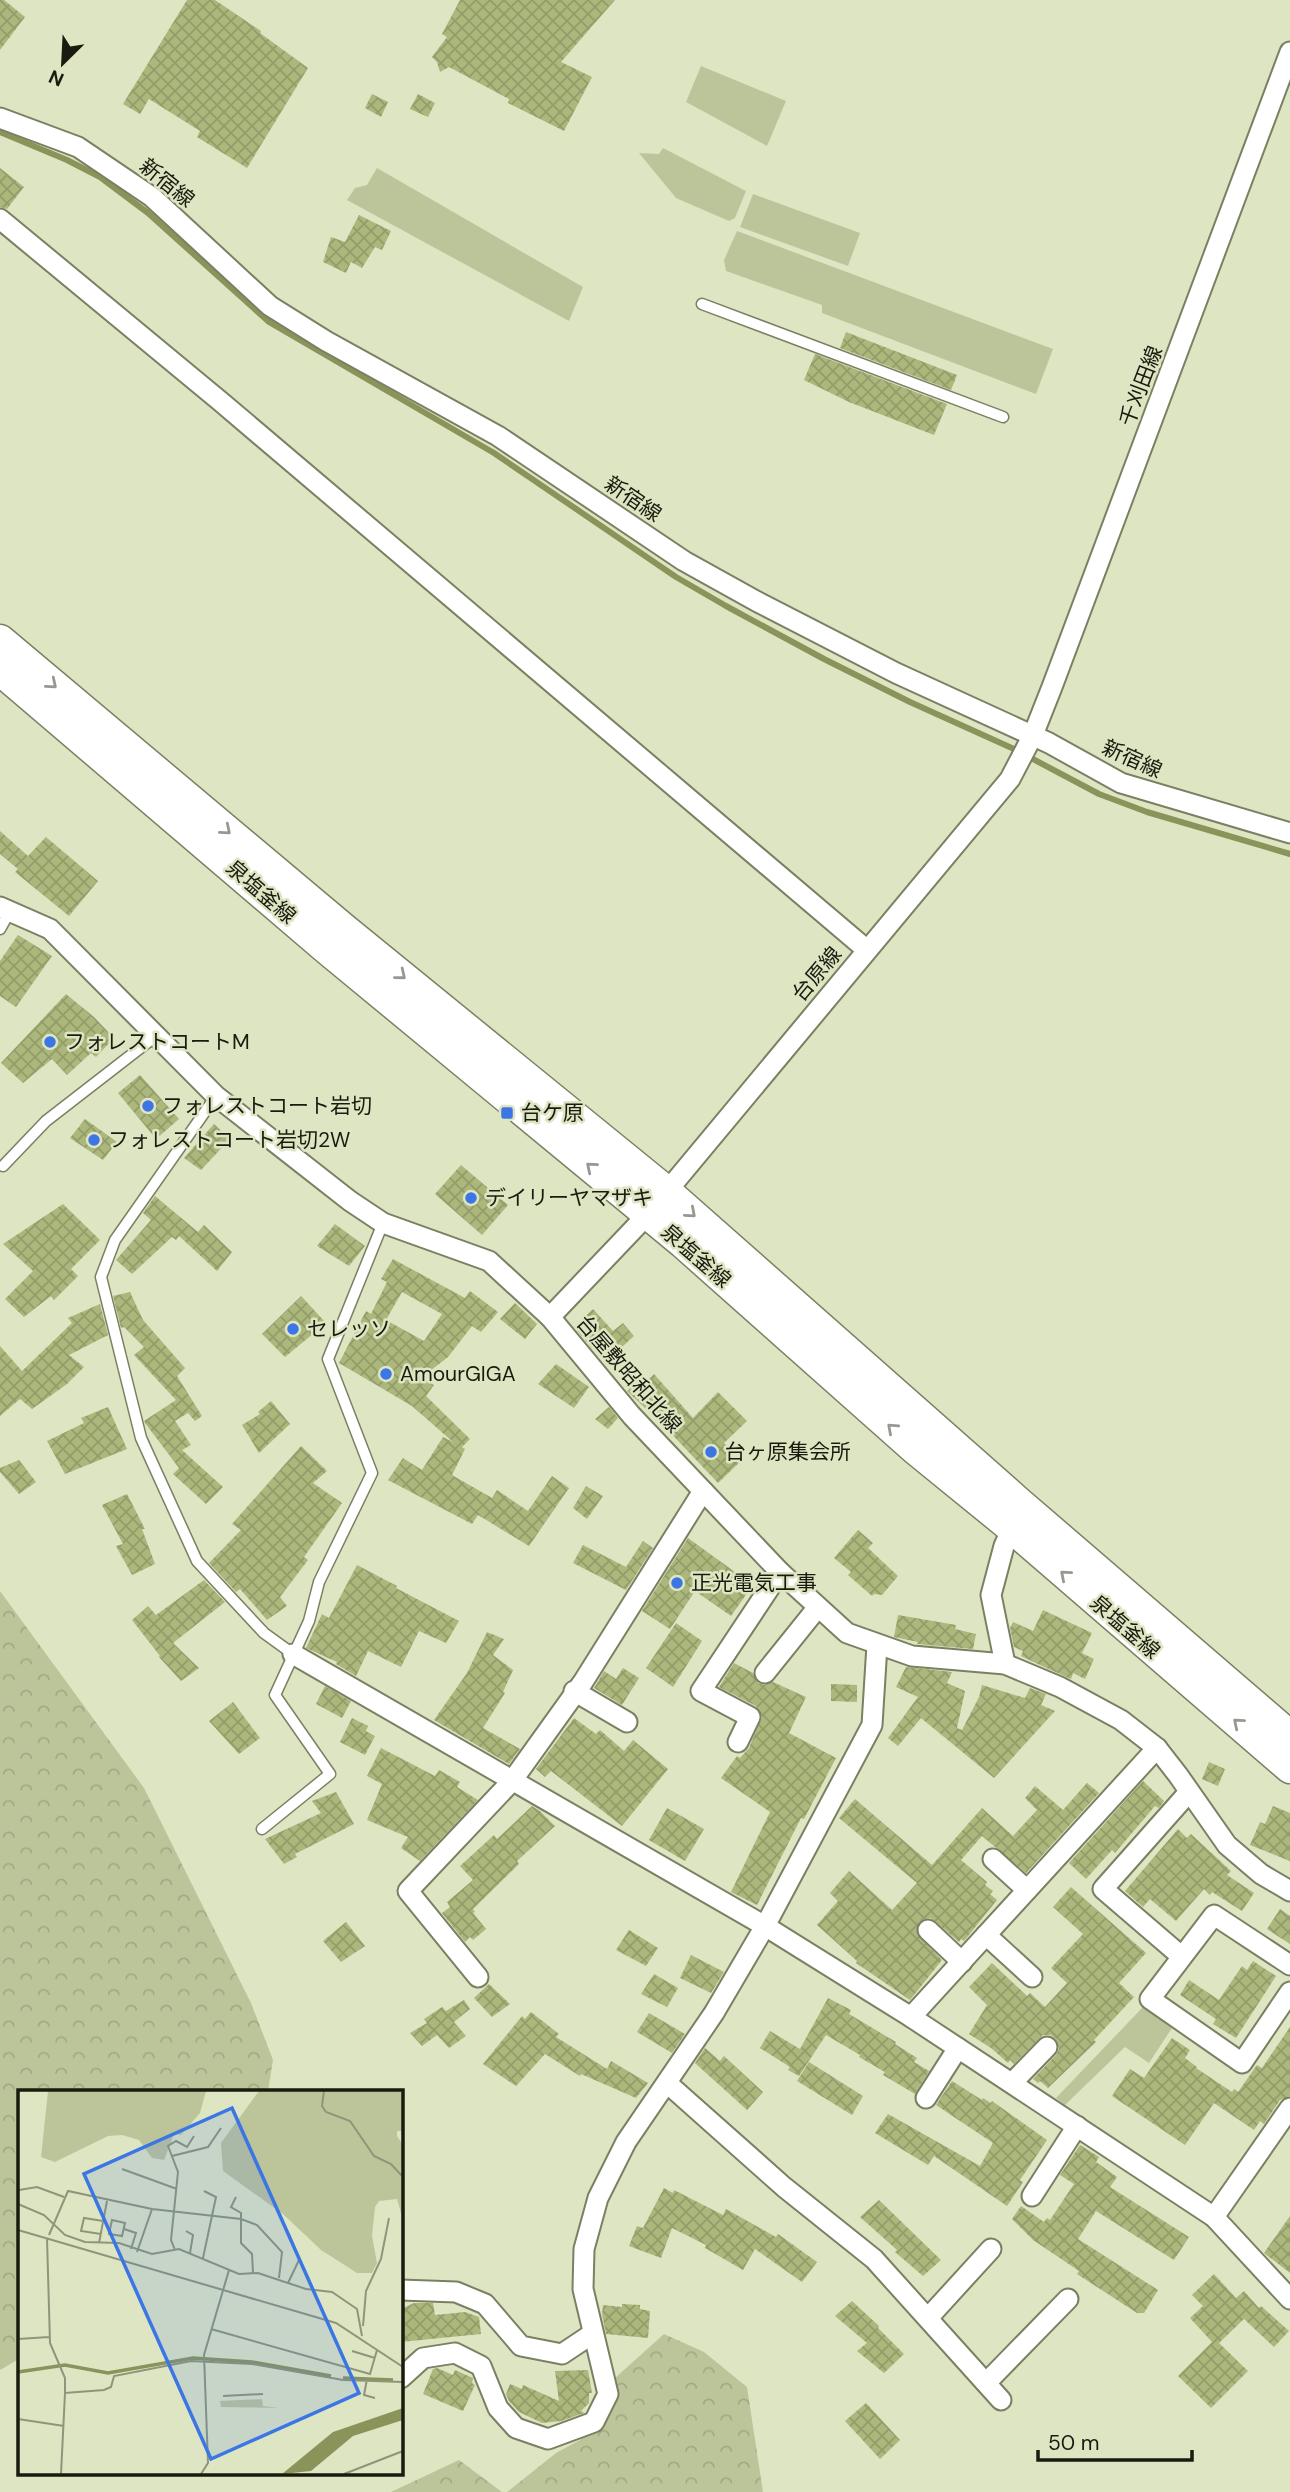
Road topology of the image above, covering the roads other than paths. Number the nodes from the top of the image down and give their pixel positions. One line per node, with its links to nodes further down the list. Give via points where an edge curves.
1 (1290, 52): 8 (street, 千刈田線)
2 (0, 118): 8 (street, 新宿線, via 78,147 152,197 270,306 498,436 684,561)
3 (0, 219): 12 (street)
4 (702, 304): 5 (lane)
5 (1003, 417)
6 (0, 640): 16 (main road, 泉塩釜線, one-way to 16, via 334,920)
7 (0, 670): 16 (main road, 泉塩釜線, one-way to 7, via 328,950)
8 (1026, 748): 9 (street, 新宿線, via 1121,783); 12 (street, 台原線, via 1010,779)
9 (1290, 833)
10 (5, 909): 11 (lane); 13 (street, 台屋敷昭和北線, via 50,929)
11 (0, 929)
12 (867, 950): 16 (street, 台原線)
13 (158, 1035): 14 (street, 台屋敷昭和北線); 15 (lane, via 46,1121)
14 (216, 1096): 17 (street, 台屋敷昭和北線); 24 (lane, via 115,1240 101,1277 141,1438 197,1560 264,1633)
15 (3, 1166)
16 (657, 1202): 18 (street, 台原線); 20 (main road, 泉塩釜線, one-way to 16, via 915,1449); 29 (main road, 泉塩釜線, one-way to 29, via 1017,1501)
17 (383, 1223): 18 (street, 台屋敷昭和北線, via 489,1261); 24 (lane, via 328,1359 372,1473 319,1583 309,1621)
18 (550, 1317): 19 (street, 台屋敷昭和北線, via 632,1416)
19 (703, 1491): 21 (street, 台屋敷昭和北線); 27 (street)
20 (1012, 1528): 25 (street, via 991,1595); 32 (main road, 泉塩釜線, one-way to 20)
21 (780, 1572): 22 (street, 台屋敷昭和北線); 30 (street, via 701,1691 750,1717)
22 (818, 1607): 23 (street, 台屋敷昭和北線, via 847,1633); 26 (street)
23 (877, 1644): 25 (street, 台屋敷昭和北線, via 912,1656); 39 (street, via 872,1725)
24 (293, 1654): 33 (street); 35 (lane, via 275,1695 330,1774)
25 (1006, 1664): 31 (street, 台屋敷昭和北線, via 1121,1720)
26 (765, 1673)
27 (575, 1691): 28 (street); 33 (street)
28 (627, 1722)
29 (1290, 1736)
30 (738, 1742)
31 (1157, 1748): 34 (street, 台屋敷昭和北線); 37 (street)
32 (1290, 1768)
33 (512, 1781): 39 (street); 45 (street, via 408,1891)
34 (1189, 1792): 38 (street, 台屋敷昭和北線, via 1227,1845); 42 (street, via 1103,1889)
35 (262, 1829)
36 (993, 1859): 37 (street)
37 (1027, 1890): 41 (street)
38 (1290, 1891)
39 (765, 1926): 48 (street); 51 (street)
40 (928, 1930): 43 (street)
41 (986, 1935): 43 (street); 46 (street)
42 (1181, 1956): 44 (street, via 1214,1915); 47 (street, via 1150,2000 1242,2063)
43 (962, 1962): 48 (street)
44 (1290, 1965)
45 (478, 1977)
46 (1032, 1977)
47 (1287, 2003)
48 (911, 2017): 50 (street)
49 (1047, 2047): 52 (street)
50 (958, 2048): 52 (street); 53 (street)
51 (667, 2083): 62 (street, via 874,2259); 63 (street, via 625,2142 598,2198 584,2249 583,2289)
52 (1012, 2084): 55 (street)
53 (926, 2098)
54 (1290, 2108): 57 (street)
55 (1077, 2126): 56 (street); 57 (street)
56 (1032, 2196)
57 (1214, 2217): 61 (street)
58 (991, 2249): 62 (street)
59 (402, 2290): 63 (street, via 456,2292 485,2304 521,2346 562,2354)
60 (1068, 2299): 65 (street)
61 (1290, 2299)
62 (928, 2318): 65 (street)
63 (592, 2334): 64 (street, via 608,2394 594,2422 548,2439 516,2428 498,2408 481,2366 455,2353 423,2358)
64 (402, 2377)
65 (986, 2383): 66 (street)
66 (1001, 2400)

